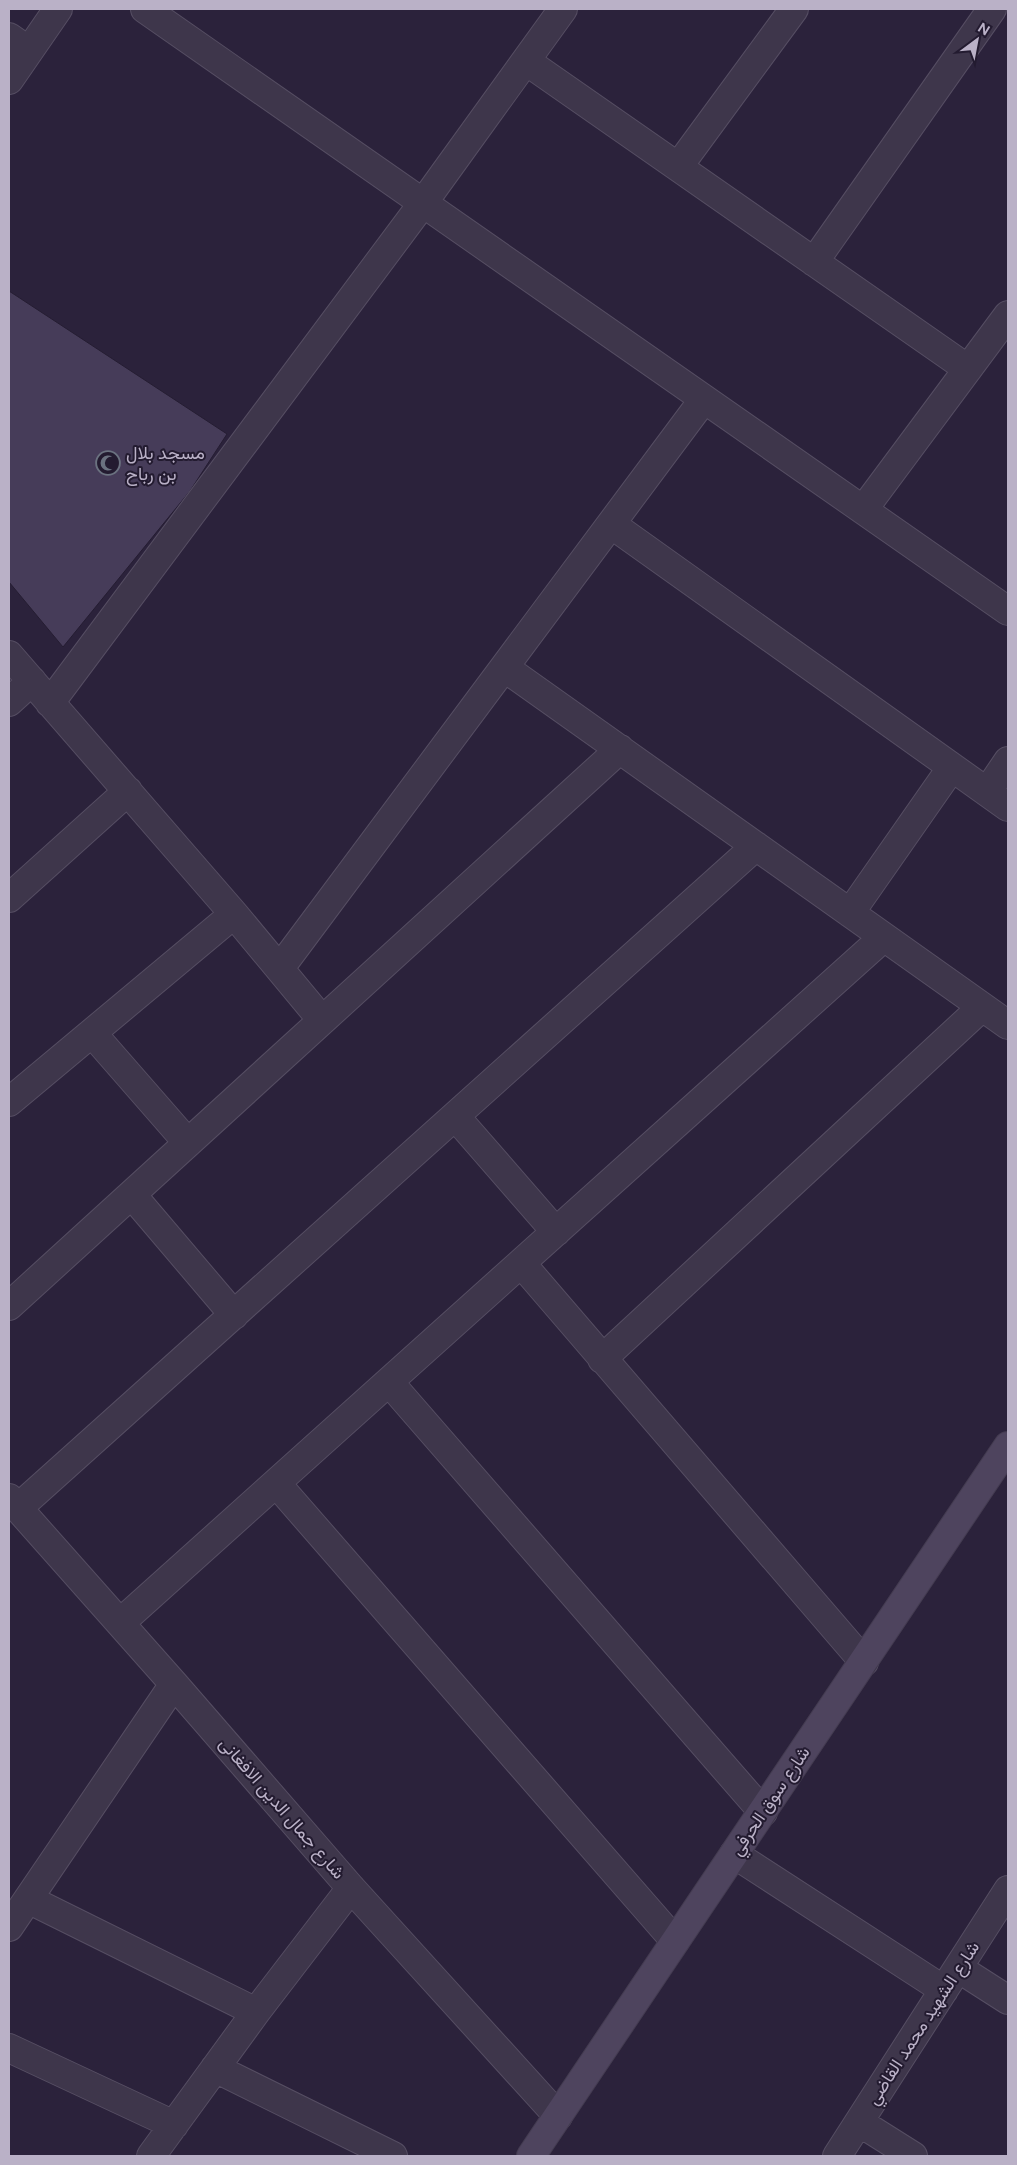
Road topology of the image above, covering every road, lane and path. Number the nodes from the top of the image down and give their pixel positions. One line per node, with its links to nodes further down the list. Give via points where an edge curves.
1 (58, 9): 6 (street)
2 (145, 9): 10 (street)
3 (563, 9): 7 (street)
4 (794, 9): 9 (street)
5 (992, 9): 11 (street)
6 (19, 44): 8 (street)
7 (526, 61): 9 (street); 10 (street)
8 (9, 80)
9 (678, 167): 11 (street)
10 (423, 203): 14 (street); 22 (street)
11 (814, 262): 13 (street)
12 (1008, 315): 13 (street)
13 (968, 369): 15 (street)
14 (704, 399): 15 (street); 16 (street)
15 (863, 510): 17 (street)
16 (611, 524): 19 (street); 25 (street)
17 (1008, 611)
18 (9, 655): 20 (street)
19 (505, 668): 23 (street); 33 (street)
20 (32, 681): 21 (street); 22 (street)
21 (9, 702)
22 (50, 702): 26 (street)
23 (620, 749): 28 (street); 35 (street)
24 (1008, 761): 27 (street)
25 (952, 767): 27 (street); 30 (street)
26 (128, 791): 29 (street); 31 (street)
27 (998, 799)
28 (756, 846): 30 (street); 39 (street)
29 (9, 898)
30 (850, 913): 32 (street)
31 (234, 914): 33 (street); 37 (street)
32 (884, 937): 34 (street); 42 (street)
33 (280, 968): 35 (street)
34 (982, 1007): 36 (street); 46 (street)
35 (322, 1020): 40 (street)
36 (1008, 1025)
37 (92, 1033): 38 (street); 40 (street)
38 (9, 1102)
39 (455, 1116): 42 (street); 45 (street)
40 (188, 1143): 41 (street)
41 (132, 1194): 44 (street); 45 (street)
42 (556, 1232): 43 (street)
43 (521, 1263): 46 (street); 47 (street)
44 (9, 1306)
45 (234, 1315): 50 (street)
46 (602, 1359): 52 (street)
47 (389, 1382): 49 (street); 54 (street)
48 (1008, 1446): 52 (street, شارع سوق الحرفي)
49 (276, 1483): 51 (street); 60 (street)
50 (14, 1503): 51 (street, شارع جمال الدين الافغانى)
51 (120, 1623): 53 (street, شارع جمال الدين الافغانى)
52 (864, 1662): 54 (street, شارع سوق الحرفي)
53 (174, 1684): 56 (street, شارع جمال الدين الافغانى); 58 (street)
54 (762, 1812): 55 (street, شارع سوق الحرفي)
55 (734, 1854): 60 (street, شارع سوق الحرفي); 61 (street)
56 (351, 1888): 63 (street); 66 (street, شارع جمال الدين الافغانى)
57 (1008, 1890): 61 (street, شارع الشهيد محمد القاضي)
58 (28, 1899): 59 (street); 63 (street)
59 (9, 1927)
60 (675, 1941): 66 (street, شارع سوق الحرفي)
61 (951, 1979): 62 (street); 67 (street, شارع الشهيد محمد القاضي)
62 (1008, 2000)
63 (256, 2012): 65 (street)
64 (9, 2048): 68 (street)
65 (215, 2068): 68 (street); 70 (street)
66 (558, 2116): 71 (street, شارع سوق الحرفي)
67 (859, 2122): 72 (street, شارع الشهيد محمد القاضي); 73 (street)
68 (174, 2125): 69 (street)
69 (150, 2156)
70 (393, 2156)
71 (531, 2156)
72 (837, 2156)
73 (913, 2156)

